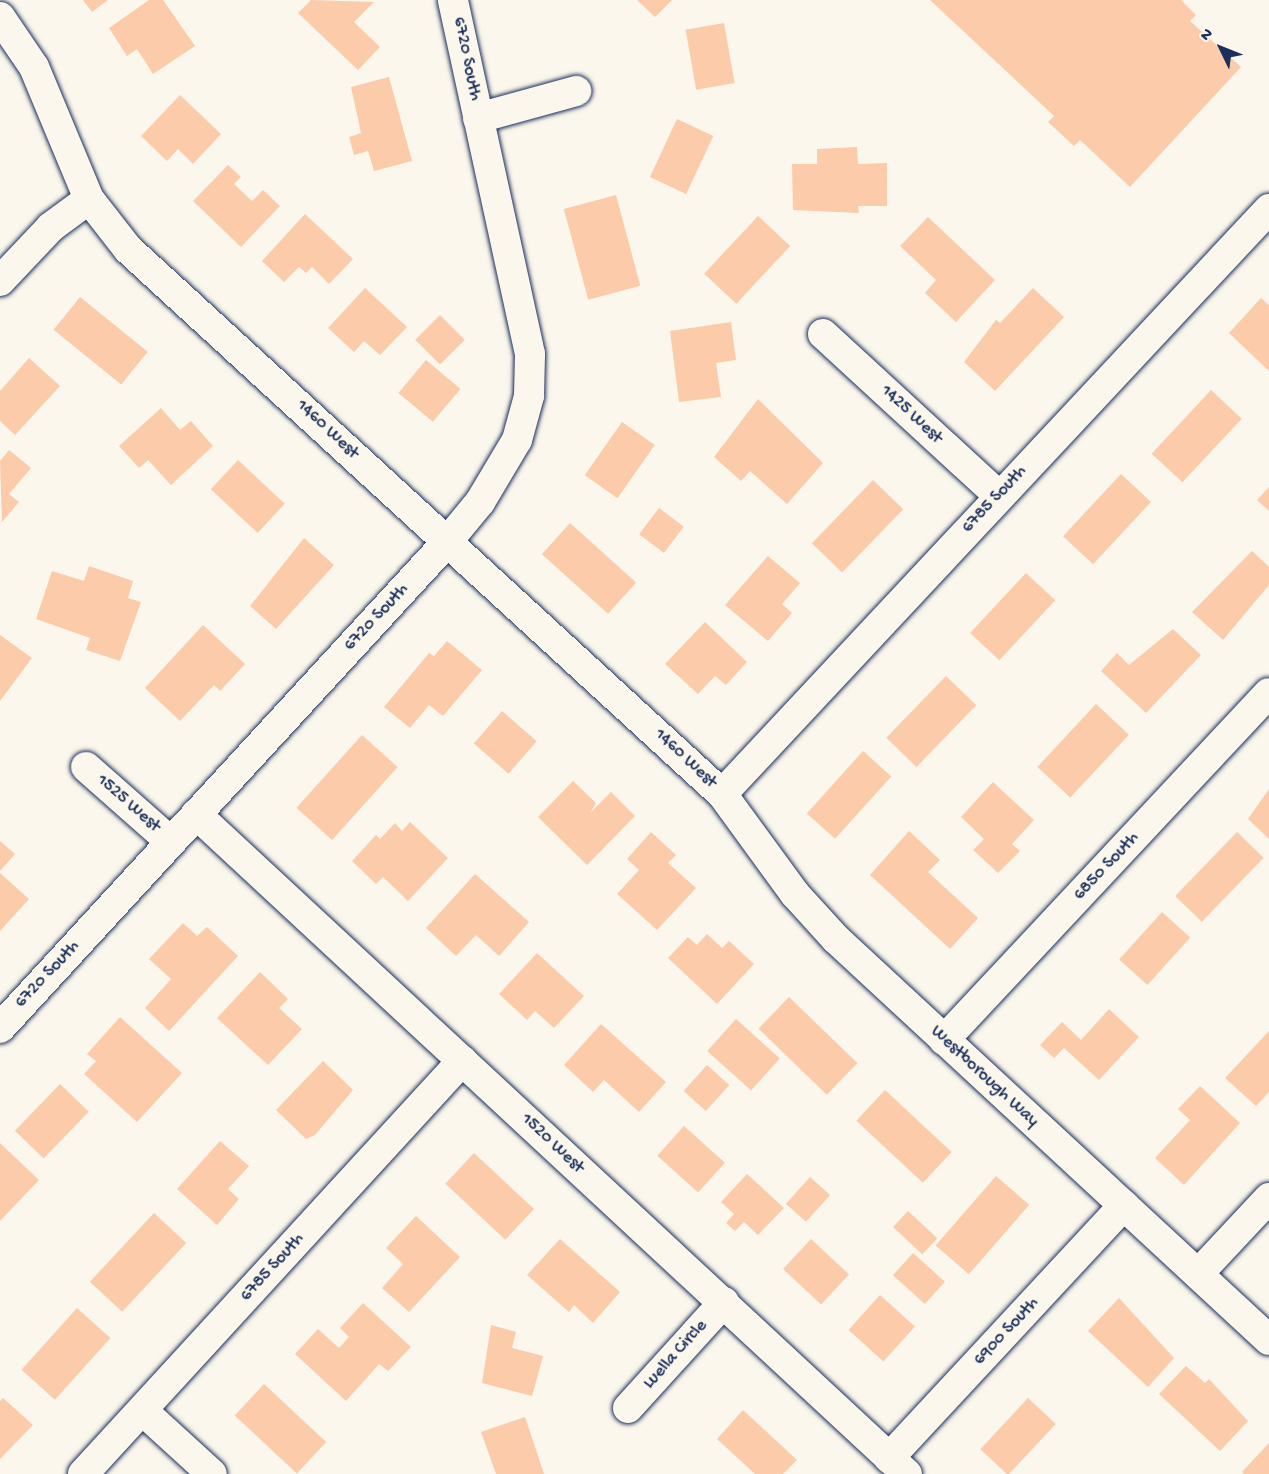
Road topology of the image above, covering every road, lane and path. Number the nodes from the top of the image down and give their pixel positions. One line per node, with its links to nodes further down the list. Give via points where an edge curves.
1 (453, 0): 4 (street, 6720 South)
2 (0, 17): 5 (street, 1460 West, via 34,67)
3 (576, 91): 4 (street, 6720 South)
4 (478, 118): 10 (street, 6720 South, via 530,354 529,396 500,472)
5 (89, 199): 7 (street, via 51,227); 10 (street, 1460 West, via 128,249)
6 (1268, 208): 9 (street, 6785 South)
7 (0, 281)
8 (823, 334): 9 (street, 1425 West)
9 (999, 496): 13 (street, 6785 South)
10 (447, 542): 13 (street, 1460 West); 14 (street, 6720 South)
11 (1269, 693): 17 (street, 6850 South)
12 (86, 767): 15 (street, 1525 West)
13 (722, 794): 17 (street, Westborough Way, via 810,912)
14 (196, 814): 15 (street, 6720 South); 18 (street, 1520 West)
15 (171, 842): 16 (street, 6720 South)
16 (0, 1028)
17 (945, 1040): 20 (street, Westborough Way)
18 (462, 1060): 22 (street, 1520 West); 25 (street, 6785 South)
19 (1269, 1198): 21 (street)
20 (1124, 1205): 21 (street, Westborough Way); 26 (street, 6900 South)
21 (1198, 1274): 23 (street, Westborough Way)
22 (724, 1302): 24 (street, Luella Circle); 26 (street, 1520 West)
23 (1269, 1340)
24 (628, 1408)
25 (143, 1411): 27 (street, 6785 South); 28 (street)
26 (898, 1466)
27 (83, 1474)
28 (212, 1474)

